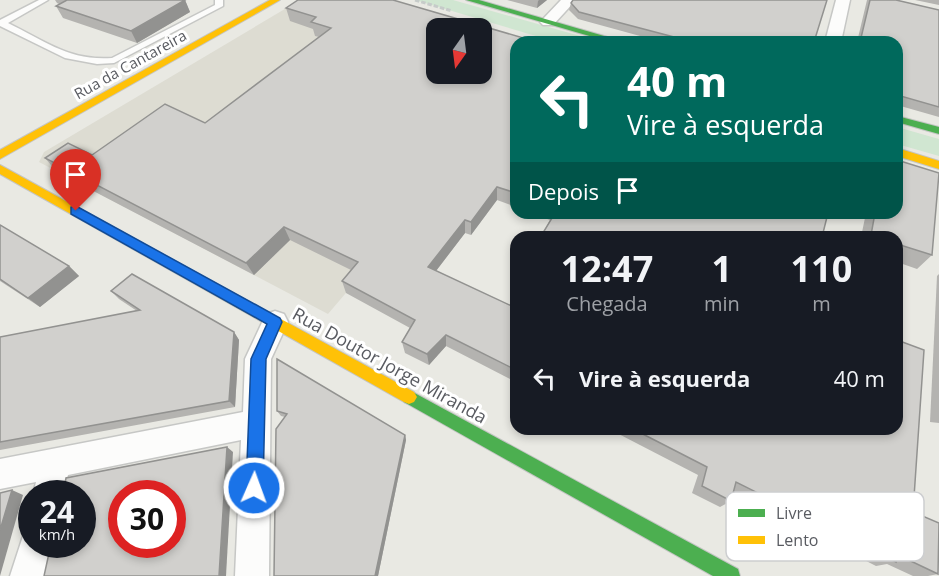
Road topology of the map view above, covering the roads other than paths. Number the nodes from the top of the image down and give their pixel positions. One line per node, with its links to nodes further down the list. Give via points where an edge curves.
1 (44, 0): 8 (lane)
2 (219, 0): 8 (lane, via 219,6 198,17 114,60 98,62 82,62 57,53)
3 (276, 0): 15 (street, Rua da Cantareira)
4 (470, 0): 7 (street)
5 (569, 0): 7 (street)
6 (843, 0): 11 (street)
7 (548, 22): 9 (street); 10 (street)
8 (1, 23)
9 (561, 36)
10 (598, 36)
11 (834, 36)
12 (903, 121): 13 (street)
13 (939, 131)
14 (903, 154): 16 (street)
15 (0, 155)
16 (939, 165)
17 (0, 169): 18 (street, Rua Doutor Jorge Miranda)
18 (275, 322): 19 (street, via 258,359); 26 (street, Rua Doutor Jorge Miranda)
19 (256, 423): 20 (street); 25 (street)
20 (56, 462): 21 (street); 22 (street)
21 (0, 474)
22 (52, 480)
23 (32, 558): 24 (street)
24 (27, 576)
25 (252, 576)
26 (731, 576)

